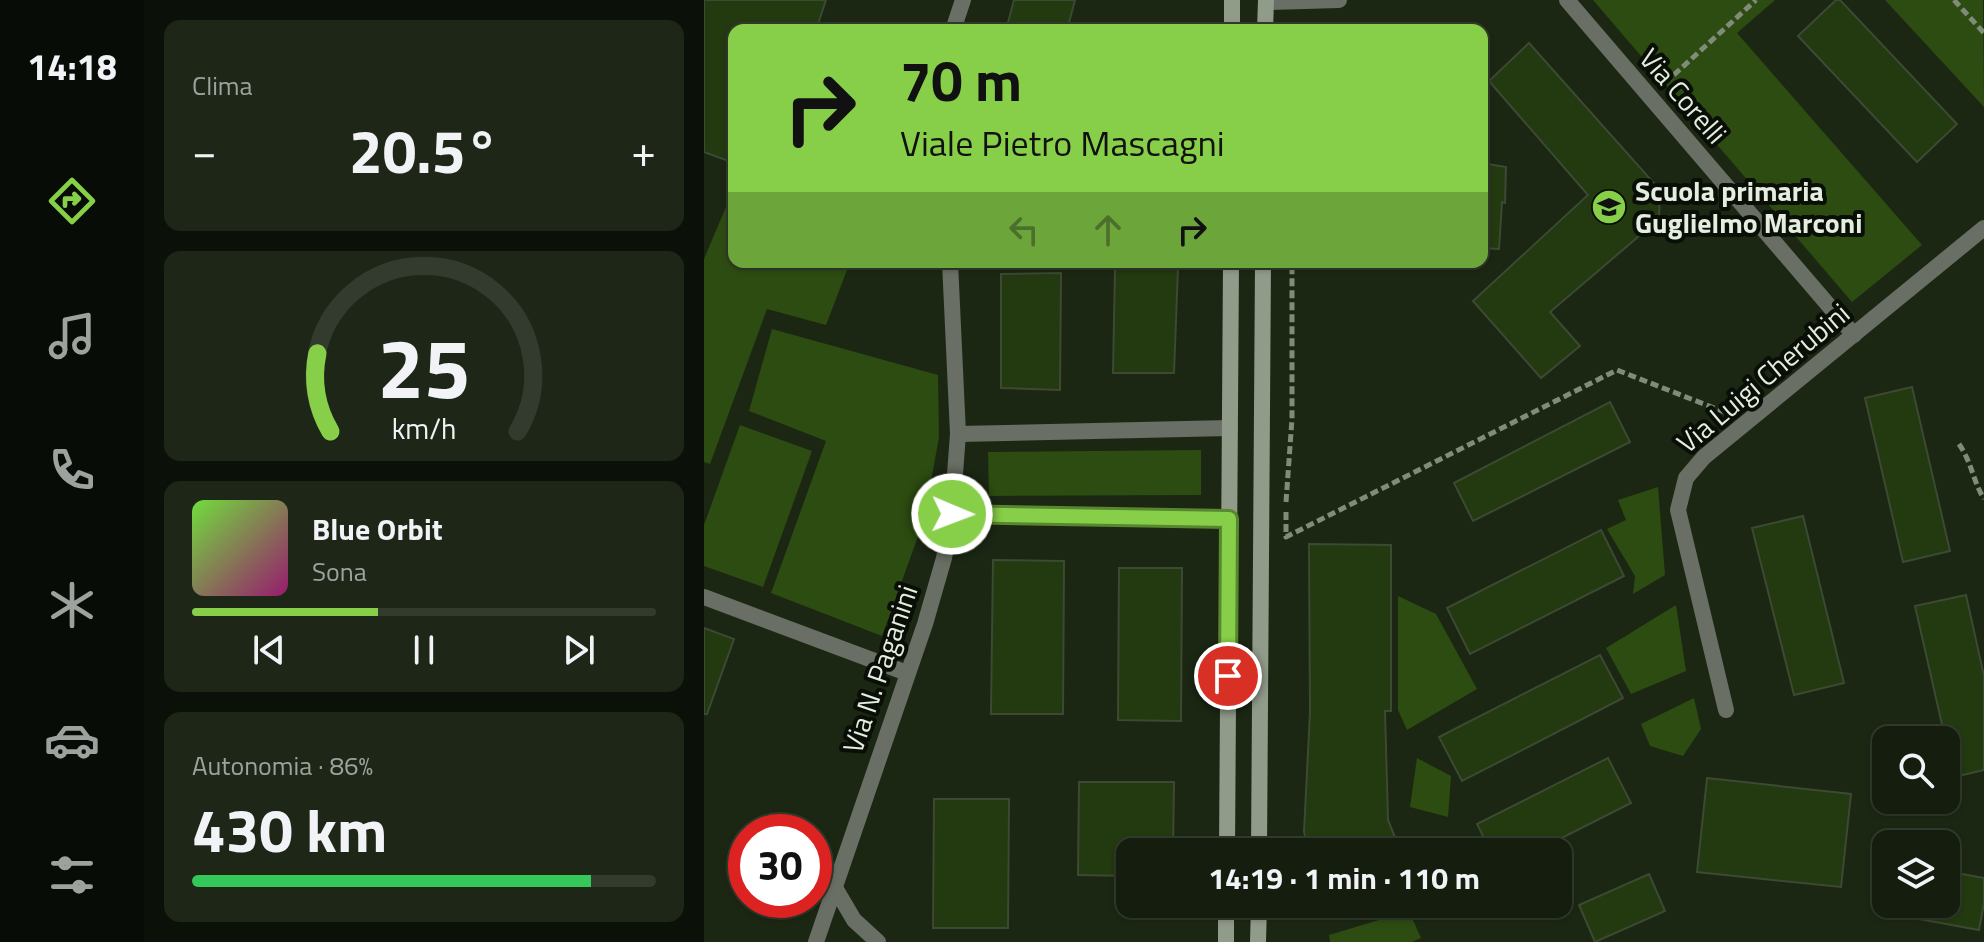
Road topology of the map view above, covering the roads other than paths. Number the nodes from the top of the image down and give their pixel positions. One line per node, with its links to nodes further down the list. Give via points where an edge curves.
1 (963, 0): 6 (street)
2 (1232, 0): 7 (main road)
3 (1339, 0): 5 (street)
4 (1567, 0): 13 (street, Via Corelli)
5 (1266, 1): 8 (main road)
6 (955, 24)
7 (1232, 24)
8 (1265, 24)
9 (1984, 228): 13 (street, Via Luigi Cherubini)
10 (950, 268): 15 (street, Via N. Paganini)
11 (1231, 268): 14 (main road)
12 (1263, 268): 22 (main road)
13 (1854, 335): 20 (street, Via Luigi Cherubini, via 1686,478 1678,510)
14 (1230, 428): 15 (street); 17 (main road)
15 (958, 434): 16 (street, Via N. Paganini)
16 (952, 514): 17 (street); 19 (street, Via N. Paganini, via 944,558)
17 (1229, 519): 21 (main road)
18 (704, 597): 19 (street)
19 (907, 673): 23 (street, Via N. Paganini)
20 (1726, 710)
21 (1227, 838)
22 (1259, 838)
23 (834, 886): 26 (street, Via N. Paganini); 27 (street, via 854,920)
24 (1226, 918): 28 (main road)
25 (1259, 918): 29 (main road)
26 (816, 942)
27 (878, 942)
28 (1226, 942)
29 (1258, 942)

